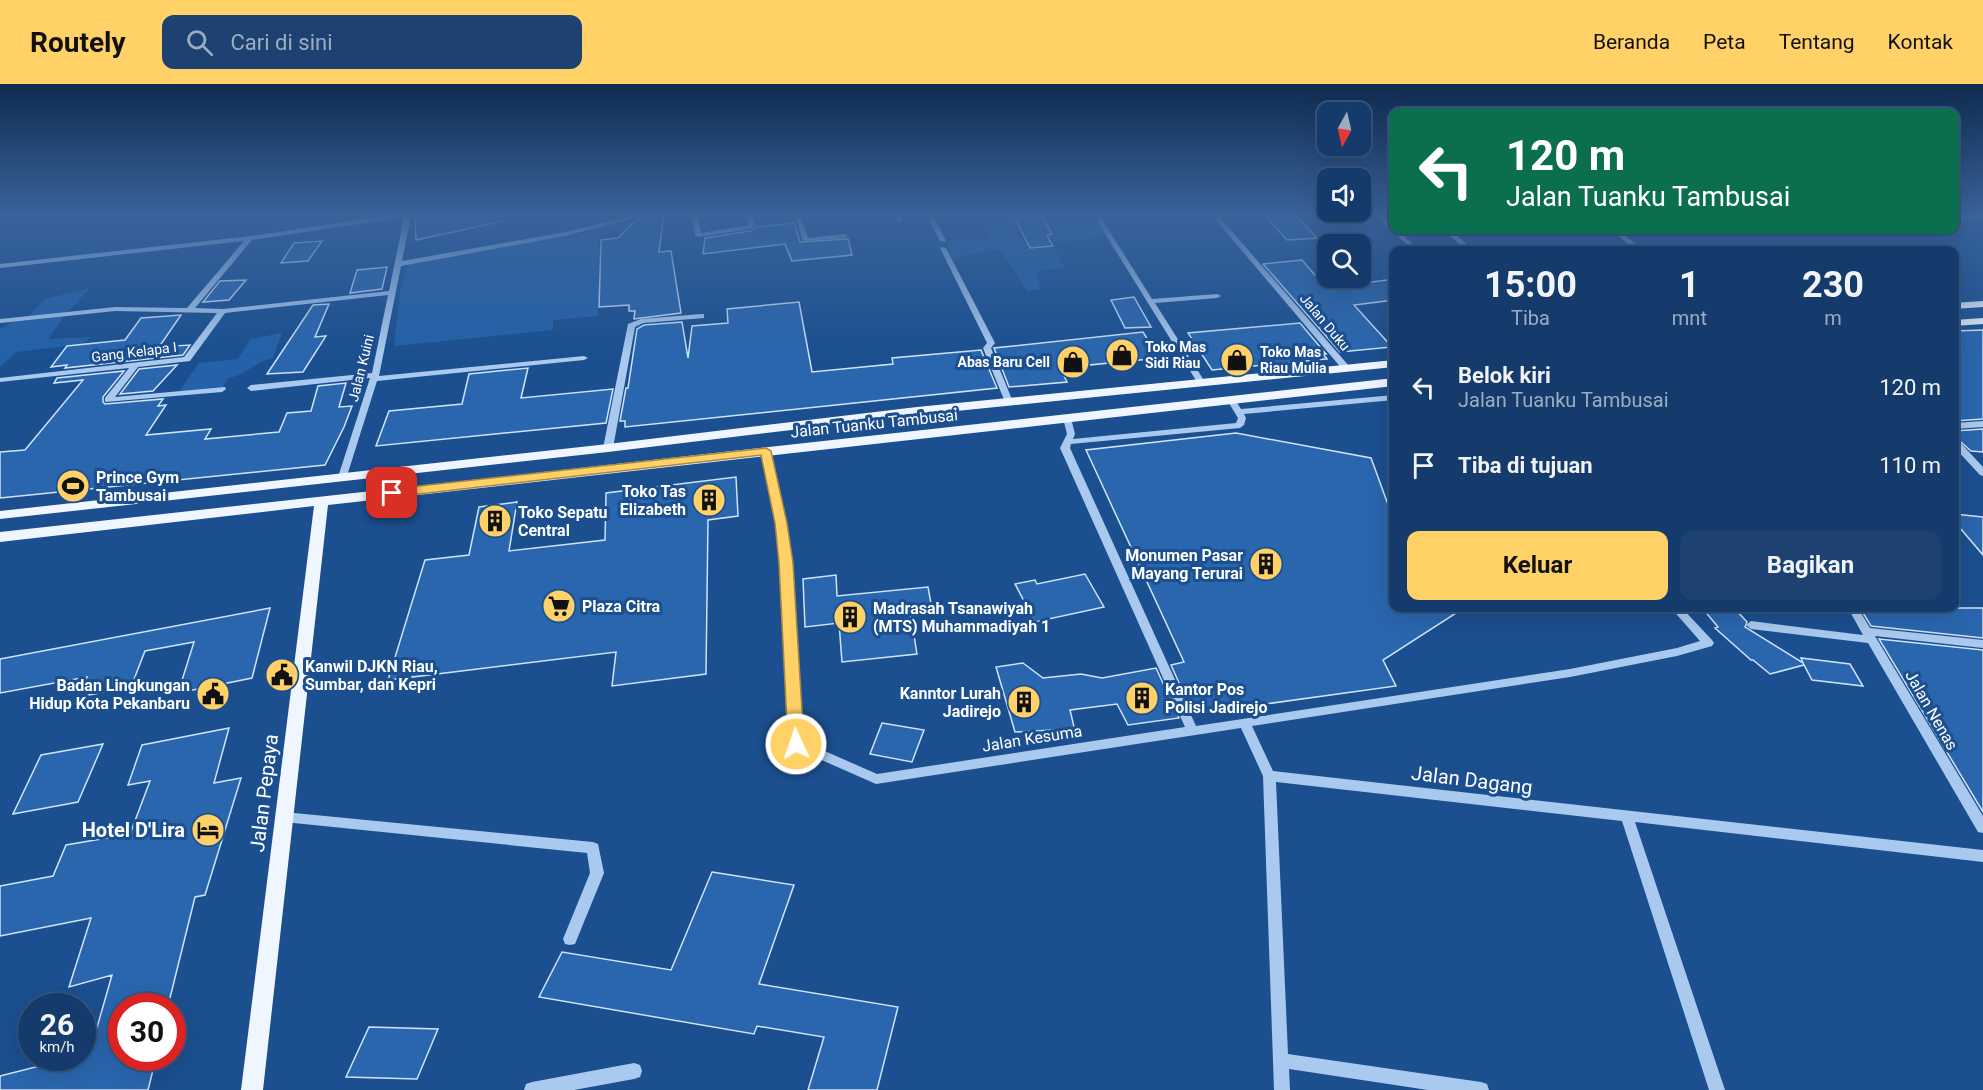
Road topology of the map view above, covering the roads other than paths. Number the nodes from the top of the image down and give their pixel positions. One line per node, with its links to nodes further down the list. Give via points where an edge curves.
1 (54, 260): 9 (street)
2 (232, 260): 15 (street)
3 (400, 260): 8 (street, Jalan Kuini)
4 (421, 260): 8 (street)
5 (950, 260): 32 (street, via 991,343 987,348)
6 (1124, 260): 12 (street)
7 (1253, 260): 24 (street, Jalan Duku)
8 (399, 264): 10 (street, Jalan Kuini)
9 (0, 266)
10 (391, 293): 16 (street); 25 (street, Jalan Kuini)
11 (1217, 296): 12 (street)
12 (1150, 301): 27 (street)
13 (1983, 304): 14 (main road)
14 (1959, 306)
15 (189, 311): 16 (street); 18 (street, via 115,309)
16 (223, 311): 23 (street, Gang Kelapa I, via 188,359)
17 (700, 316): 39 (street, via 641,321 631,326)
18 (0, 321)
19 (1982, 321): 20 (main road)
20 (1959, 323)
21 (584, 358): 25 (street)
22 (1389, 364): 24 (main road, Jalan Tuanku Tambusai)
23 (135, 366): 26 (street, Gang Kelapa I); 30 (street, via 108,400)
24 (1346, 368): 27 (main road, Jalan Tuanku Tambusai)
25 (375, 377): 29 (street); 42 (street, Jalan Kuini)
26 (0, 380)
27 (1201, 382): 32 (main road, Jalan Tuanku Tambusai)
28 (1389, 384): 33 (main road, Jalan Tuanku Tambusai)
29 (250, 388)
30 (222, 389)
31 (1389, 396): 33 (street)
32 (1009, 402): 39 (main road, Jalan Tuanku Tambusai)
33 (1235, 406): 34 (main road, Jalan Tuanku Tambusai); 37 (street, via 1242,418 1240,425)
34 (1067, 418): 37 (street, via 1071,434); 40 (main road, Jalan Tuanku Tambusai)
35 (1983, 424): 36 (street)
36 (1959, 426)
37 (1067, 442): 52 (street, via 1065,448)
38 (1959, 447): 41 (street)
39 (608, 448): 42 (main road, Jalan Tuanku Tambusai)
40 (766, 451): 43 (main road, Jalan Tuanku Tambusai); 52 (street, Jalan Kesuma, via 786,563 796,744 876,779)
41 (1983, 473)
42 (344, 477): 44 (main road, Jalan Tuanku Tambusai)
43 (322, 501): 45 (main road, Jalan Tuanku Tambusai); 54 (main road, Jalan Pepaya)
44 (0, 515)
45 (0, 537)
46 (1680, 612): 51 (street, Jalan Kesuma, via 1708,643 1570,673)
47 (1855, 612): 49 (street, Jalan Nenas)
48 (1751, 625): 49 (street)
49 (1870, 636): 50 (street); 56 (street, Jalan Nenas)
50 (1983, 644)
51 (1245, 722): 52 (street, Jalan Kesuma); 53 (street)
52 (1192, 730)
53 (1269, 776): 55 (street, Jalan Dagang); 59 (street)
54 (284, 817): 58 (street, via 592,848 597,873); 61 (main road, Jalan Pepaya)
55 (1627, 817): 57 (street, Jalan Dagang); 65 (street)
56 (1983, 828)
57 (1983, 856)
58 (570, 939)
59 (1280, 1060): 63 (street); 64 (street)
60 (634, 1071): 62 (street)
61 (252, 1090)
62 (532, 1090)
63 (1282, 1090)
64 (1481, 1090)
65 (1717, 1090)

